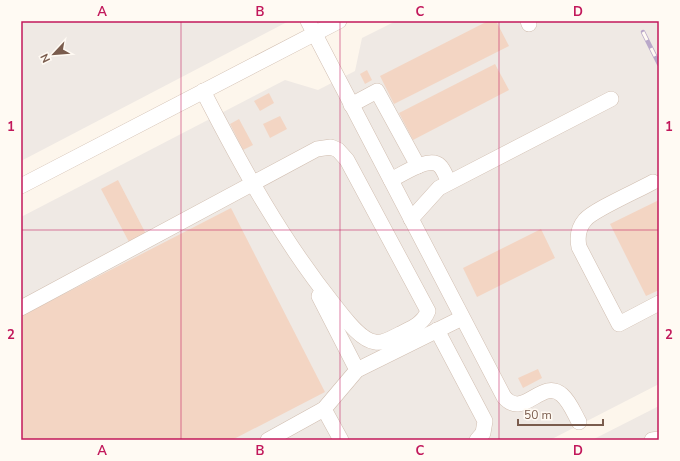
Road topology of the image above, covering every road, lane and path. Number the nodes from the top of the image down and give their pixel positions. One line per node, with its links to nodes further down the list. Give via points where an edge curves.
1 (339, 21): 2 (street)
2 (311, 28): 3 (street); 5 (street)
3 (203, 92): 10 (street); 11 (street)
4 (611, 99): 8 (street)
5 (351, 105): 6 (street, via 377,91); 7 (street)
6 (418, 166): 7 (street); 8 (street, via 426,162 440,165)
7 (391, 180): 12 (street)
8 (449, 182): 12 (street, via 439,188)
9 (653, 182): 14 (street, via 585,219 578,241 618,324)
10 (252, 184): 13 (street); 13 (street, via 317,149 331,147 338,150 347,160 428,312 415,327 383,342 374,342 353,328); 15 (street)
11 (21, 186)
12 (411, 218): 16 (street)
13 (306, 270): 18 (street)
14 (659, 303)
15 (21, 308)
16 (462, 318): 17 (street); 20 (street, via 507,401 521,404 546,391 557,392 567,401)
17 (437, 330): 18 (street); 24 (street, via 485,421 483,434)
18 (357, 370): 19 (street)
19 (324, 409): 22 (street); 23 (street)
20 (579, 422)
21 (659, 439): 25 (street)
22 (268, 440)
23 (341, 440)
24 (477, 440)
25 (652, 440)

